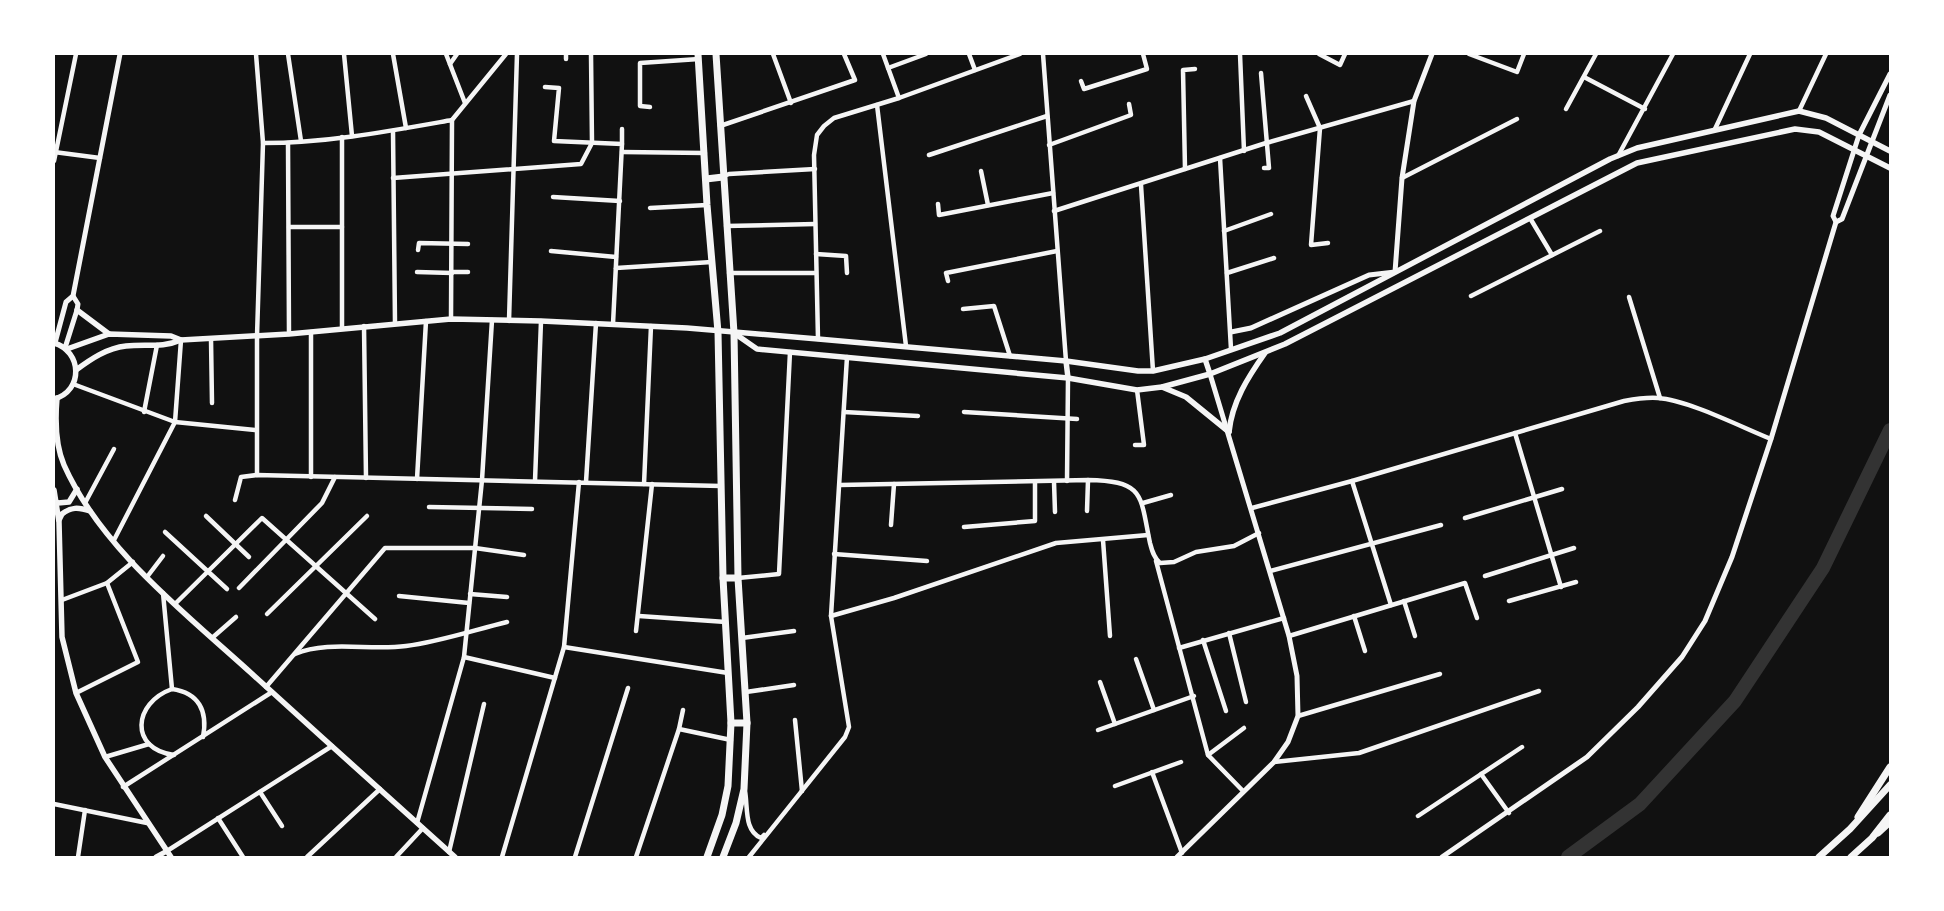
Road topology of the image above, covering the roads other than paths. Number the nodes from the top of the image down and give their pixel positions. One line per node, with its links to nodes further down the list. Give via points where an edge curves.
1 (76, 54): 76 (street)
2 (120, 54): 82 (street)
3 (256, 54): 67 (street)
4 (288, 54): 65 (street)
5 (344, 54): 63 (street)
6 (393, 54): 57 (street)
7 (446, 54): 32 (street)
8 (457, 54): 32 (street)
9 (506, 54): 46 (street)
10 (518, 54): 89 (street)
11 (591, 54): 69 (street)
12 (716, 54): 56 (main road)
13 (774, 54): 45 (street)
14 (844, 54): 45 (street, via 855,80)
15 (884, 54): 33 (street)
16 (926, 54): 33 (street)
17 (969, 54): 35 (street)
18 (1020, 54): 35 (street)
19 (1043, 54): 53 (street)
20 (1142, 54): 39 (street, via 1147,69 1084,89)
21 (1240, 54): 74 (street)
22 (1319, 54): 23 (street, via 1340,66)
23 (1345, 54)
24 (1432, 54): 44 (street)
25 (1469, 54): 26 (street, via 1517,72)
26 (1524, 54)
27 (1596, 54): 38 (street)
28 (1673, 54): 51 (street)
29 (1750, 54): 60 (street)
30 (1826, 54): 52 (street)
31 (699, 56): 49 (street, via 640,63 640,106); 78 (main road)
32 (450, 64): 46 (street)
33 (888, 68): 43 (street)
34 (1195, 69): 88 (street, via 1183,70)
35 (975, 70): 43 (street)
36 (1260, 73): 70 (street)
37 (1890, 74): 62 (street)
38 (1584, 77): 50 (street); 51 (street)
39 (1081, 81)
40 (545, 87): 69 (street, via 559,88 554,141)
41 (1890, 94): 66 (street)
42 (1306, 96): 58 (street)
43 (899, 98): 48 (street)
44 (1414, 101): 58 (street); 94 (street)
45 (791, 102): 56 (street)
46 (465, 103): 55 (street)
47 (1129, 104): 72 (street, via 1131,115)
48 (877, 105): 87 (street, via 829,122 817,135 814,144); 163 (street)
49 (650, 107)
50 (1566, 109)
51 (1645, 109): 81 (street)
52 (1799, 111): 60 (main road); 62 (main road, via 1826,118)
53 (1047, 116): 72 (street); 79 (street)
54 (1517, 119): 94 (street)
55 (452, 120): 57 (street); 91 (street)
56 (720, 126): 92 (main road)
57 (406, 128): 61 (street)
58 (1320, 128): 70 (street); 114 (street, via 1311,245)
59 (622, 129): 71 (street)
60 (1715, 129): 81 (main road, via 1637,148)
61 (393, 131): 63 (street); 93 (street)
62 (1859, 135): 66 (main road); 73 (street)
63 (352, 136): 64 (street)
64 (342, 137): 65 (street); 111 (street)
65 (301, 141): 68 (street)
66 (1871, 141): 75 (main road); 80 (street)
67 (263, 143): 68 (street); 157 (street)
68 (288, 143): 110 (street)
69 (592, 143): 71 (street); 89 (street, via 581,164 576,166)
70 (1266, 143): 74 (street); 85 (street, via 1269,168)
71 (622, 144): 77 (street)
72 (1049, 145): 97 (street)
73 (1854, 149): 80 (main road); 106 (main road, via 1819,132 1795,129 1637,163); 107 (street, via 1833,216)
74 (1244, 150): 83 (street)
75 (1890, 151)
76 (54, 152): 82 (street); 84 (street)
77 (622, 152): 78 (street); 99 (street)
78 (705, 153): 95 (main road)
79 (929, 154)
80 (1866, 155): 86 (main road); 107 (street, via 1842,219)
81 (1618, 156): 129 (main road)
82 (100, 158): 135 (street)
83 (1220, 158): 88 (street); 112 (street)
84 (54, 161)
85 (1264, 168)
86 (1890, 168)
87 (815, 169): 92 (street); 108 (street)
88 (1185, 169): 96 (street)
89 (514, 170): 91 (street); 143 (street)
90 (982, 171): 102 (street)
91 (452, 173): 93 (street); 115 (street)
92 (723, 177): 95 (main road); 109 (main road)
93 (393, 178): 145 (street)
94 (1402, 178): 129 (street)
95 (706, 179): 101 (main road)
96 (1141, 185): 104 (street); 173 (street)
97 (1053, 192): 102 (street); 104 (street)
98 (554, 197): 99 (street)
99 (620, 201): 122 (street)
100 (938, 204): 102 (street, via 939,215)
101 (707, 205): 103 (street); 124 (main road)
102 (988, 205)
103 (650, 208)
104 (1054, 211): 119 (street)
105 (1271, 214): 112 (street)
106 (1530, 218): 121 (street); 167 (main road)
107 (1836, 222): 192 (street)
108 (816, 224): 109 (street); 120 (street)
109 (726, 226): 130 (main road)
110 (289, 227): 111 (street); 156 (street)
111 (342, 227): 150 (street)
112 (1224, 231): 133 (street)
113 (1600, 231): 121 (street)
114 (1328, 243)
115 (452, 244): 116 (street); 117 (street, via 419,243); 127 (street)
116 (468, 244)
117 (418, 250)
118 (551, 251): 122 (street)
119 (1057, 251): 134 (street, via 946,273); 171 (street)
120 (816, 254): 131 (street); 132 (street, via 846,256)
121 (1552, 254): 136 (street)
122 (616, 257): 125 (street)
123 (1274, 258): 133 (street)
124 (712, 262): 125 (street); 152 (main road)
125 (616, 268): 147 (street)
126 (416, 272): 127 (street)
127 (452, 272): 128 (street); 140 (street)
128 (468, 272)
129 (1395, 272): 153 (street, via 1369,275 1252,328); 165 (main road, via 1280,333)
130 (729, 273): 131 (street); 154 (main road)
131 (815, 273): 159 (street)
132 (847, 273)
133 (1227, 273): 153 (street)
134 (948, 281)
135 (73, 296): 139 (street, via 78,304); 161 (street, via 66,302)
136 (1471, 296)
137 (1629, 297): 179 (street)
138 (964, 309): 168 (street, via 994,306)
139 (77, 310): 155 (main road); 164 (street)
140 (451, 319): 141 (main road); 142 (main road)
141 (492, 320): 143 (main road); 200 (street)
142 (426, 321): 145 (main road); 199 (street)
143 (509, 321): 144 (main road)
144 (542, 321): 146 (main road); 202 (street)
145 (395, 323): 148 (main road)
146 (596, 323): 147 (main road); 206 (street)
147 (612, 324): 149 (main road)
148 (364, 326): 150 (main road); 198 (street)
149 (651, 326): 152 (main road); 209 (street)
150 (342, 328): 151 (main road)
151 (311, 332): 156 (main road); 196 (street)
152 (718, 332): 154 (main road); 212 (main road)
153 (1230, 332): 165 (street)
154 (734, 333): 159 (main road); 166 (main road, via 757,349); 261 (main road)
155 (109, 334): 160 (main road, via 171,336); 164 (main road)
156 (289, 334): 157 (main road)
157 (257, 336): 158 (main road); 189 (street)
158 (211, 339): 160 (main road); 181 (street)
159 (818, 339): 163 (main road)
160 (181, 340): 162 (main road, via 170,345); 188 (street)
161 (54, 343): 164 (main road)
162 (157, 345): 172 (main road, via 116,348); 182 (street)
163 (906, 346): 168 (main road)
164 (66, 349): 172 (main road, via 73,356)
165 (1232, 349): 170 (main road)
166 (790, 352): 169 (main road); 261 (street, via 779,574)
167 (1265, 352): 174 (main road); 190 (main road, via 1239,395)
168 (1010, 356): 171 (main road)
169 (847, 357): 175 (main road); 183 (street)
170 (1205, 359): 173 (main road); 174 (main road)
171 (1066, 361): 173 (main road); 175 (main road)
172 (76, 370): 176 (main road)
173 (1153, 371)
174 (1210, 374): 177 (main road); 190 (street)
175 (1068, 378): 178 (main road); 186 (street)
176 (74, 384): 180 (main road); 182 (street)
177 (1162, 387): 178 (main road); 190 (main road, via 1186,397)
178 (1137, 390): 193 (street, via 1144,445)
179 (1660, 398): 191 (street, via 1624,401); 192 (street, via 1692,407)
180 (56, 399): 214 (main road, via 55,428 64,464)
181 (212, 403)
182 (144, 412): 188 (street)
183 (844, 412): 185 (street); 213 (street)
184 (964, 412): 186 (street)
185 (918, 416)
186 (1067, 418): 187 (street); 203 (street)
187 (1077, 419)
188 (175, 422): 189 (street); 240 (street)
189 (255, 430): 195 (street)
190 (1229, 432): 225 (street)
191 (1515, 433): 204 (street); 218 (street)
192 (1771, 439): 353 (street, via 1732,557 1704,621 1682,657 1638,707 1587,757)
193 (1135, 445)
194 (114, 449): 222 (street)
195 (257, 476): 196 (street); 219 (street, via 241,477)
196 (311, 477): 197 (street)
197 (335, 477): 198 (street); 241 (street, via 322,503)
198 (366, 478): 199 (street)
199 (417, 479): 200 (street)
200 (482, 480): 202 (street); 224 (street)
201 (1088, 480): 203 (street); 221 (street, via 1120,482); 228 (street)
202 (535, 481): 205 (street)
203 (1067, 481): 208 (street)
204 (1352, 481): 225 (street); 244 (street)
205 (579, 482): 206 (street); 298 (street)
206 (586, 482): 209 (street)
207 (1035, 482): 208 (street); 211 (street); 236 (street, via 1035,520)
208 (1054, 482): 229 (street)
209 (644, 484): 210 (street)
210 (652, 484): 212 (street); 279 (street)
211 (894, 484): 213 (street); 234 (street)
212 (721, 486): 260 (main road)
213 (840, 486): 247 (street)
214 (77, 489): 220 (main road, via 69,502); 222 (main road)
215 (1562, 489): 218 (street)
216 (54, 490): 220 (main road)
217 (1171, 495): 221 (street)
218 (1535, 498): 232 (street); 250 (street)
219 (235, 500)
220 (55, 501): 233 (main road)
221 (1143, 502): 239 (street)
222 (85, 503): 227 (main road)
223 (428, 507): 224 (street)
224 (478, 508): 226 (street); 245 (street)
225 (1252, 508): 238 (street)
226 (532, 509)
227 (90, 511): 233 (main road, via 78,507 67,510); 240 (main road)
228 (1087, 511)
229 (1055, 512)
230 (206, 516): 243 (street)
231 (367, 516): 255 (street)
232 (1465, 518)
233 (58, 522): 272 (main road)
234 (891, 525)
235 (1441, 525): 244 (street)
236 (964, 527)
237 (165, 532): 257 (street)
238 (1259, 533): 252 (street, via 1234,546 1196,552 1174,562 1160,564); 256 (street)
239 (1148, 535): 242 (street); 252 (street)
240 (114, 540): 254 (main road)
241 (286, 540): 243 (street, via 262,518); 255 (street); 265 (street)
242 (1103, 540): 280 (street, via 1056,543); 292 (street)
243 (235, 544): 251 (street); 257 (street)
244 (1372, 544): 256 (street); 277 (street)
245 (474, 548): 248 (street); 268 (street, via 385,548); 269 (street)
246 (1574, 548): 250 (street)
247 (834, 554): 253 (street); 280 (street)
248 (524, 555)
249 (163, 556): 259 (street)
250 (1552, 556): 258 (street); 264 (street)
251 (250, 557)
252 (1155, 559): 299 (street)
253 (927, 561)
254 (133, 562): 259 (main road); 263 (street)
255 (315, 566): 268 (street); 278 (street)
256 (1270, 571): 283 (street)
257 (208, 572): 266 (street); 276 (street)
258 (1485, 576)
259 (147, 577): 267 (main road)
260 (723, 578): 261 (main road); 287 (main road)
261 (738, 578): 296 (main road)
262 (1576, 582): 264 (street)
263 (107, 583): 272 (street); 315 (street, via 138,662)
264 (1561, 586): 274 (street)
265 (239, 588)
266 (227, 589)
267 (163, 593): 276 (main road); 311 (street)
268 (346, 594): 285 (street); 301 (street)
269 (470, 594): 271 (street); 275 (street)
270 (399, 596): 275 (street)
271 (507, 597)
272 (62, 600): 315 (main road, via 62,637)
273 (1404, 601): 277 (street); 284 (street, via 1466,583); 294 (street)
274 (1510, 601)
275 (469, 603): 288 (street)
276 (175, 604): 295 (main road)
277 (1391, 605): 281 (street)
278 (267, 614)
279 (639, 616): 287 (street); 289 (street)
280 (831, 616): 348 (street, via 849,727 845,737)
281 (1354, 616): 293 (street); 300 (street)
282 (236, 617): 295 (street)
283 (1284, 618): 291 (street); 293 (street)
284 (1477, 618)
285 (375, 619)
286 (507, 622): 288 (street)
287 (726, 622): 304 (main road)
288 (468, 631): 301 (street, via 406,646 328,648); 302 (street)
289 (636, 631)
290 (794, 631): 296 (street)
291 (1229, 633): 297 (street); 317 (street)
292 (1110, 636)
293 (1289, 636): 322 (street, via 1298,676)
294 (1415, 636)
295 (212, 638): 309 (main road)
296 (742, 638): 314 (main road)
297 (1203, 640): 299 (street); 321 (street)
298 (564, 646): 304 (street); 306 (street)
299 (1179, 648): 316 (street)
300 (1364, 651)
301 (293, 655): 309 (street)
302 (464, 657): 306 (street); 359 (street)
303 (1136, 659): 320 (street)
304 (728, 673): 324 (main road)
305 (1440, 674): 322 (street)
306 (555, 678): 375 (street)
307 (1100, 682): 326 (street)
308 (794, 685): 314 (street)
309 (266, 687): 313 (main road)
310 (628, 688): 376 (street)
311 (172, 689): 330 (street, via 192,695 200,703 205,718); 332 (street, via 155,697 143,714 142,724)
312 (1539, 691): 339 (street, via 1359,753)
313 (272, 692): 330 (street); 333 (main road)
314 (746, 692): 325 (main road)
315 (76, 693): 337 (main road)
316 (1194, 696): 320 (street); 336 (street)
317 (1246, 702)
318 (484, 704): 366 (street)
319 (683, 710): 328 (street)
320 (1154, 710): 326 (street)
321 (1226, 711)
322 (1298, 716): 339 (street, via 1288,742)
323 (795, 720): 348 (street)
324 (731, 723): 325 (main road); 331 (main road)
325 (747, 724): 346 (main road)
326 (1114, 724): 329 (street)
327 (1244, 728): 336 (street)
328 (679, 729): 331 (street); 377 (street)
329 (1098, 730)
330 (203, 736): 335 (street)
331 (731, 740): 378 (main road, via 728,786)
332 (148, 744): 335 (street, via 162,754); 337 (street)
333 (332, 746): 347 (main road); 350 (street)
334 (1522, 747): 342 (street)
335 (174, 755): 345 (street)
336 (1208, 755): 349 (street)
337 (105, 757): 345 (main road)
338 (1181, 762): 341 (street)
339 (1274, 762): 349 (street)
340 (1890, 767): 362 (main road)
341 (1152, 772): 344 (street); 367 (street)
342 (1481, 774): 353 (street); 355 (street)
343 (1890, 785): 362 (main road)
344 (1115, 786)
345 (123, 787): 358 (main road)
346 (744, 788): 363 (street, via 749,829 761,838); 379 (main road, via 736,823)
347 (380, 789): 359 (main road); 372 (street)
348 (802, 791): 363 (street)
349 (1243, 791): 367 (street)
350 (260, 792): 356 (street); 360 (street)
351 (54, 804): 352 (street)
352 (85, 810): 358 (street); 368 (street)
353 (1509, 813): 381 (street)
354 (1890, 815): 364 (main road)
355 (1418, 816)
356 (218, 818): 365 (street); 371 (street)
357 (1890, 822): 364 (main road)
358 (147, 823): 365 (main road)
359 (418, 823): 361 (main road)
360 (282, 826)
361 (423, 828): 366 (main road); 373 (street)
362 (1850, 829): 382 (main road)
363 (769, 832): 380 (street)
364 (1872, 838): 383 (main road)
365 (167, 851): 369 (street); 370 (main road)
366 (449, 852): 374 (main road)
367 (1180, 855)
368 (78, 857)
369 (156, 857)
370 (170, 857)
371 (244, 857)
372 (307, 857)
373 (396, 857)
374 (455, 857)
375 (502, 857)
376 (575, 857)
377 (636, 857)
378 (707, 857)
379 (723, 857)
380 (748, 857)
381 (1442, 857)
382 (1819, 857)
383 (1850, 857)

